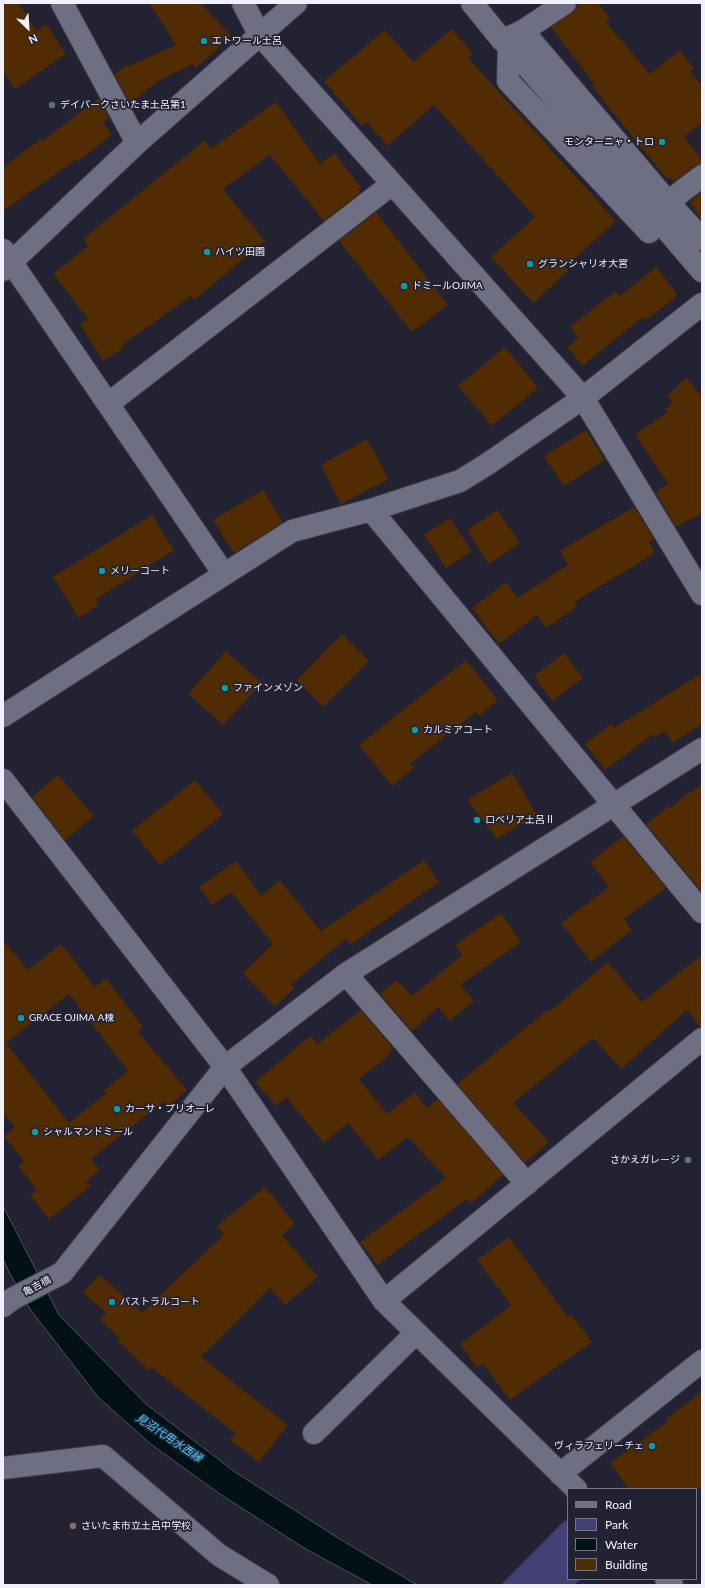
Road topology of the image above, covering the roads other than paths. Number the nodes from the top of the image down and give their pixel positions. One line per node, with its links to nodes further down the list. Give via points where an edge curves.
1 (62, 3): 8 (street)
2 (242, 3): 6 (street)
3 (296, 3): 6 (street)
4 (472, 3): 7 (street)
5 (565, 3): 7 (street)
6 (259, 34): 8 (street); 10 (street)
7 (511, 39): 11 (street); 14 (street, via 524,64); 15 (street, via 508,81)
8 (137, 143): 13 (street)
9 (702, 176): 11 (street)
10 (392, 184): 17 (street); 18 (street)
11 (668, 202): 12 (street)
12 (702, 239)
13 (6, 261): 18 (street)
14 (702, 271)
15 (702, 290)
16 (702, 304): 17 (street)
17 (582, 398): 19 (street, via 460,482); 21 (street)
18 (108, 404): 20 (street)
19 (371, 510): 20 (street, via 292,531); 25 (street)
20 (224, 574): 22 (street)
21 (702, 594)
22 (3, 716)
23 (702, 749): 25 (street)
24 (3, 780): 29 (street)
25 (614, 805): 26 (street); 27 (street)
26 (700, 906)
27 (346, 974): 29 (street); 30 (street)
28 (702, 1039): 30 (street)
29 (225, 1067): 31 (street); 32 (street, 亀吉橋, via 62,1273)
30 (527, 1184): 31 (street)
31 (384, 1301): 33 (street)
32 (7, 1303)
33 (416, 1332): 35 (street); 37 (street)
34 (702, 1361): 37 (street)
35 (314, 1433)
36 (3, 1468): 39 (street, via 103,1456 220,1555)
37 (560, 1474): 38 (street)
38 (575, 1488)
39 (268, 1585)

